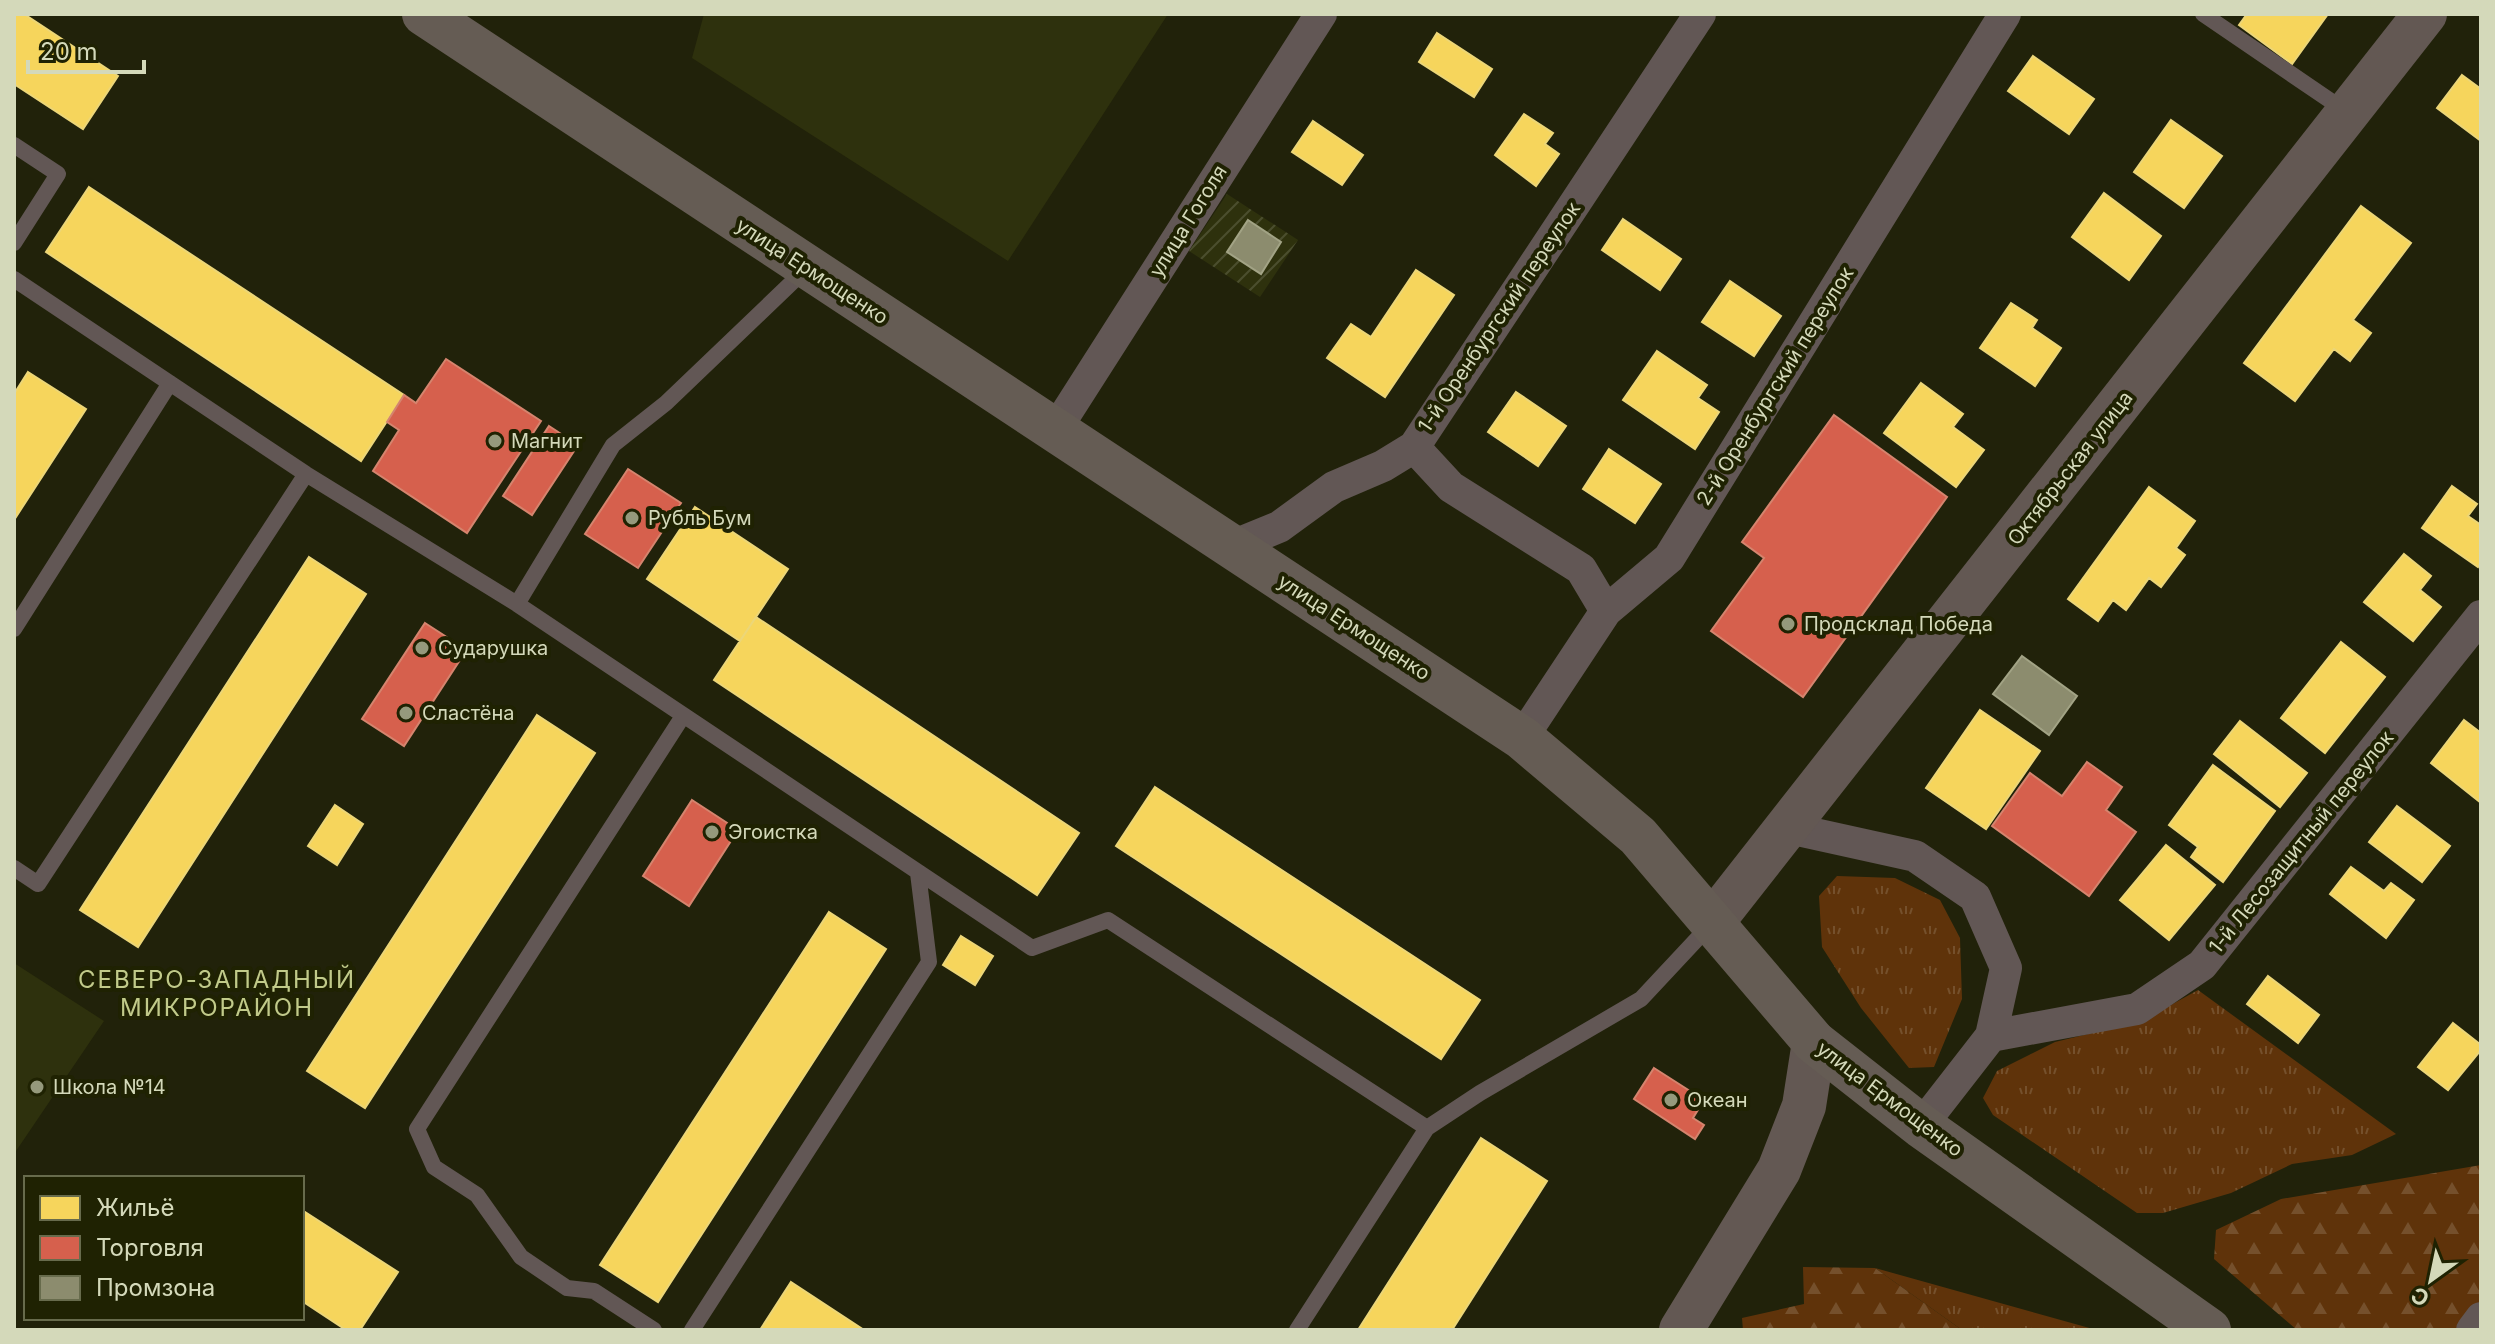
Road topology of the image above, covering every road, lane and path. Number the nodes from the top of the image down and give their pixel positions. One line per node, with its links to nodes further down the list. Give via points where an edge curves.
1 (424, 14): 10 (highway, улица Ермощенко)
2 (1321, 14): 13 (street, улица Гоголя)
3 (1700, 14): 14 (street, 1-й Оренбургский переулок)
4 (2005, 14): 18 (street, 2-й Оренбургский переулок, via 1669,558)
5 (2203, 14): 7 (lane)
6 (2425, 14): 7 (street, Октябрьская улица)
7 (2348, 113): 23 (street, Октябрьская улица)
8 (14, 145): 9 (lane, via 58,174)
9 (14, 243)
10 (807, 268): 13 (highway, улица Ермощенко); 17 (lane, via 666,403 613,445)
11 (14, 279): 12 (lane)
12 (170, 383): 15 (lane); 20 (lane)
13 (1056, 429): 16 (highway, улица Ермощенко)
14 (1414, 447): 16 (street, 1-й Оренбургский переулок, via 1334,487 1279,527); 18 (street, via 1451,487 1581,569)
15 (306, 474): 17 (lane); 24 (lane, via 38,884)
16 (1232, 546): 22 (highway, улица Ермощенко)
17 (517, 604): 21 (lane)
18 (1606, 611): 22 (street, 2-й Оренбургский переулок)
19 (2481, 616): 27 (street, 1-й Лесозащитный переулок, via 2202,965 2137,1009)
20 (14, 629)
21 (683, 716): 25 (lane); 32 (lane, via 417,1129 434,1167 477,1195 521,1257 567,1288 594,1291)
22 (1522, 738): 26 (highway, улица Ермощенко, via 1638,836)
23 (1788, 828): 26 (street, Октябрьская улица); 27 (street, via 1915,856 1975,897 2006,968)
24 (14, 868)
25 (918, 873): 30 (lane, via 1032,948 1108,920); 33 (lane, via 929,962)
26 (1714, 920): 28 (highway, улица Ермощенко); 30 (lane, via 1641,999)
27 (1991, 1036): 29 (street)
28 (1814, 1042): 29 (highway, улица Ермощенко); 35 (street, via 1804,1106 1779,1170)
29 (1921, 1126): 36 (highway, улица Ермощенко)
30 (1427, 1128): 34 (lane)
31 (2481, 1318): 37 (street)
32 (654, 1330)
33 (692, 1330)
34 (1297, 1330)
35 (1681, 1330)
36 (2209, 1330)
37 (2472, 1330)

